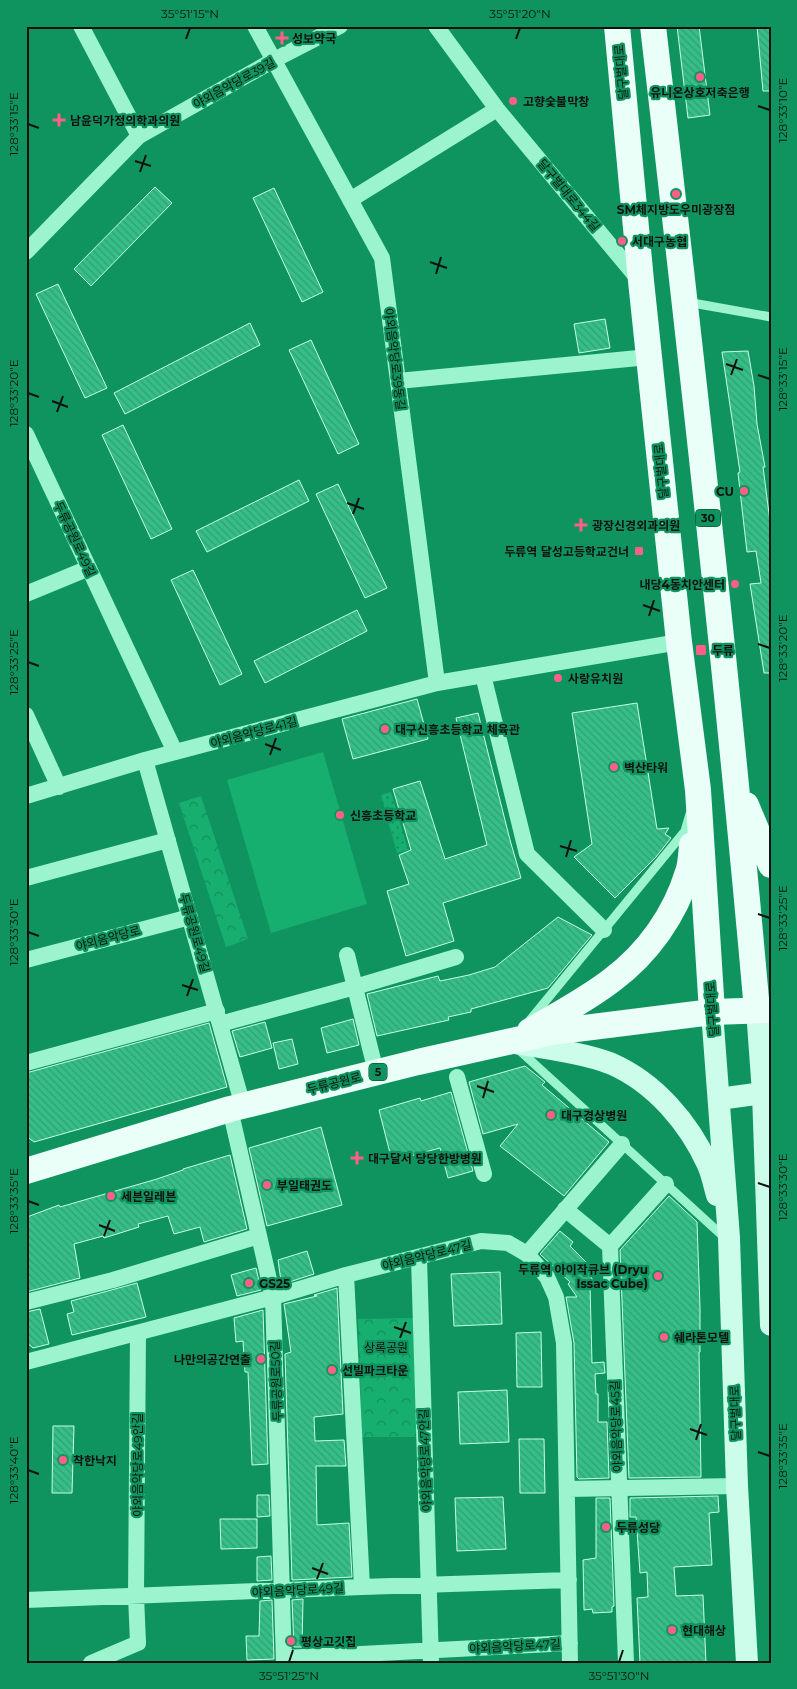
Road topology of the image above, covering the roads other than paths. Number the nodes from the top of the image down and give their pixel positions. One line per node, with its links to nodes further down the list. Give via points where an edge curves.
1 (81, 26): 9 (street)
2 (255, 26): 7 (street, 야외음악당로39동길)
3 (340, 26): 7 (street, 야외음악당로39길)
4 (436, 26): 8 (street, 달구벌대로344길)
5 (617, 26): 12 (main road, 달구벌대로)
6 (653, 26): 13 (main road, 달구벌대로 / 30)
7 (274, 60): 9 (street, 야외음악당로39길); 10 (street, 야외음악당로39동길)
8 (497, 109): 10 (street); 12 (street, 달구벌대로344길)
9 (139, 136): 11 (street, 야외음악당로39길)
10 (350, 200): 16 (street, 야외음악당로39동길, via 382,258)
11 (26, 252)
12 (641, 281): 15 (main road, 달구벌대로)
13 (685, 302): 14 (lane); 26 (main road, 달구벌대로 / 30)
14 (771, 318)
15 (650, 356): 16 (street); 20 (main road, 달구벌대로)
16 (398, 381): 22 (street, 야외음악당로39동길)
17 (26, 434): 18 (street, 두류공원로49길)
18 (89, 568): 19 (street); 24 (street, 두류공원로49길)
19 (26, 594)
20 (679, 642): 21 (street, 야외음악당로41길); 28 (main road, 달구벌대로)
21 (483, 675): 22 (street, 야외음악당로41길); 36 (street, via 527,854)
22 (437, 683): 24 (street, 야외음악당로41길)
23 (26, 714): 27 (street)
24 (175, 752): 25 (street, 야외음악당로41길)
25 (145, 760): 27 (street, 야외음악당로41길); 32 (street, 두류공원로49길)
26 (737, 784): 30 (main road); 41 (main road, 달구벌대로 / 30)
27 (59, 786): 29 (street, 야외음악당로41길)
28 (698, 790): 36 (lane, via 685,831); 41 (main road, 달구벌대로); 43 (main road, via 689,870 672,913 657,936 612,980)
29 (26, 796)
30 (751, 817): 31 (lane); 33 (main road)
31 (771, 836)
32 (168, 840): 34 (street); 35 (street, 두류공원로49길)
33 (771, 865)
34 (26, 878)
35 (190, 917): 39 (street, 야외음악당로); 42 (street, 두류공원로49길)
36 (604, 930): 43 (lane)
37 (347, 955): 40 (street)
38 (456, 957): 40 (street)
39 (26, 960)
40 (355, 987): 42 (street); 45 (street)
41 (744, 1011): 43 (main road, 두류공원로 / 5, via 552,1032); 47 (main road, 달구벌대로); 48 (main road, 달구벌대로)
42 (218, 1018): 44 (street); 49 (street, 두류공원로49길)
43 (511, 1042): 45 (main road, 두류공원로 / 5); 50 (lane); 56 (main road, via 555,1049 611,1064 656,1093 683,1123 709,1167)
44 (26, 1063)
45 (376, 1072): 49 (main road, 두류공원로 / 5)
46 (457, 1077): 52 (street)
47 (763, 1093): 48 (main road); 60 (main road, 달구벌대로)
48 (719, 1099): 56 (main road, 달구벌대로)
49 (236, 1108): 51 (main road, 두류공원로 / 5); 55 (street, 두류공원로50길)
50 (622, 1144): 53 (lane); 54 (street)
51 (26, 1171)
52 (484, 1174)
53 (666, 1184): 56 (lane); 57 (street)
54 (565, 1209): 57 (street); 58 (street)
55 (259, 1236): 62 (street, 두류공원로50길); 63 (street, via 113,1280)
56 (729, 1240): 67 (main road, 달구벌대로)
57 (610, 1246): 68 (street, 야외음악당로45길)
58 (527, 1254): 59 (street, 야외음악당로47길, via 508,1243 481,1241); 69 (street, 야외음악당로47길, via 547,1277 556,1297 564,1342)
59 (419, 1258): 61 (street, 야외음악당로47길); 71 (street, 야외음악당로47안길)
60 (770, 1265): 64 (main road, 달구벌대로)
61 (346, 1275): 62 (street, 야외음악당로47길); 72 (street)
62 (273, 1296): 65 (street, 야외음악당로47길); 73 (street, 두류공원로50길)
63 (26, 1302)
64 (771, 1325)
65 (138, 1333): 66 (street, 야외음악당로47길); 74 (street, 야외음악당로49안길)
66 (26, 1362)
67 (738, 1486): 68 (street); 82 (main road, 달구벌대로)
68 (619, 1487): 69 (street); 81 (street, 야외음악당로45길)
69 (567, 1489): 70 (street, 야외음악당로47길)
70 (569, 1580): 71 (street, 야외음악당로49길); 76 (street, 야외음악당로47길)
71 (428, 1586): 72 (street, 야외음악당로49길); 77 (street, 야외음악당로47안길)
72 (362, 1587): 73 (street, 야외음악당로49길)
73 (282, 1591): 74 (street, 야외음악당로49길); 78 (street, 두류공원로50길)
74 (136, 1596): 75 (street, 야외음악당로49길); 79 (street, via 138,1643)
75 (26, 1600)
76 (570, 1643): 77 (street, 야외음악당로47길); 80 (street, 야외음악당로47길)
77 (431, 1657): 78 (street, 두류공원로50길)
78 (284, 1661)
79 (91, 1663)
80 (570, 1663)
81 (626, 1663)
82 (747, 1663)

